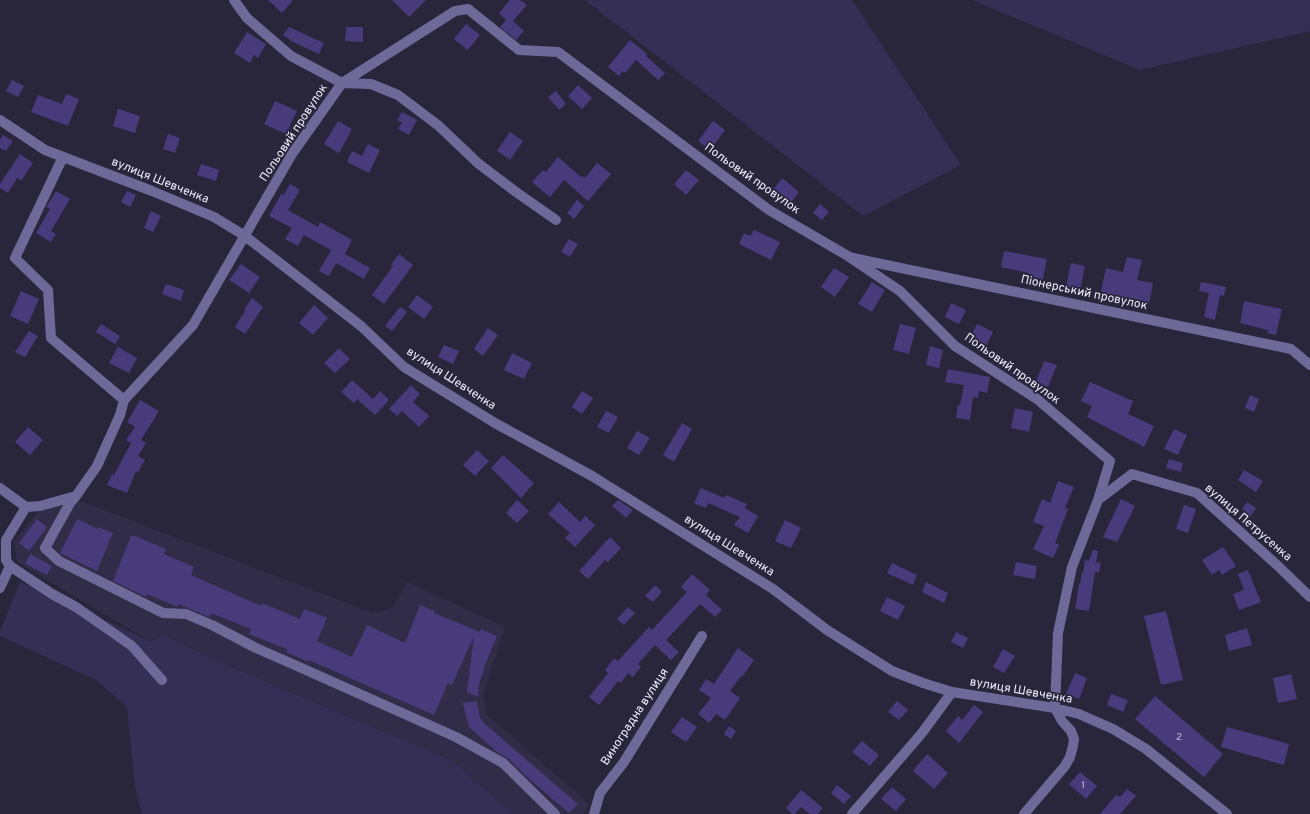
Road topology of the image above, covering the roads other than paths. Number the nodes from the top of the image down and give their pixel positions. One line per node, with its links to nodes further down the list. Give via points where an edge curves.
1 (234, 0): 2 (street, via 247,18 291,56)
2 (342, 84): 5 (street, via 371,84 398,95 439,126 479,164); 6 (street, Польовий провулок, via 292,154); 7 (street, Польовий провулок, via 455,11 468,9 519,50 558,52 769,210)
3 (0, 120): 4 (street, вулиця Шевченка, via 45,150)
4 (63, 157): 6 (street, вулиця Шевченка, via 214,217); 9 (street, via 15,258 48,290 51,338)
5 (556, 220)
6 (245, 236): 9 (street, via 193,325); 19 (street, вулиця Шевченка, via 361,326 404,367 495,423 592,476 774,589 827,630 892,671)
7 (848, 256): 8 (street, Піонерський провулок, via 1291,349); 12 (street, Польовий провулок, via 900,291 955,346 1037,399 1110,461)
8 (1310, 365)
9 (124, 400): 11 (street, via 97,466)
10 (0, 488): 13 (street)
11 (76, 496): 13 (street, via 40,506); 21 (street, via 45,548 59,561 163,613 186,614 212,625 256,648 456,737 503,763)
12 (1098, 500): 16 (street, вулиця Петрусенка, via 1132,474 1197,493); 20 (street, Польовий провулок, via 1072,567 1061,618)
13 (26, 507): 14 (street, via 6,540 6,560)
14 (10, 566): 15 (street); 18 (street, via 132,646)
15 (0, 588)
16 (1310, 597)
17 (702, 636): 22 (street, Виноградна вулиця, via 624,762 600,793)
18 (162, 680)
19 (952, 692): 20 (street, вулиця Шевченка); 23 (street, via 922,733)
20 (1055, 708): 24 (street, via 1074,739 1070,757); 25 (street, вулиця Шевченка, via 1079,714 1113,729 1146,749)
21 (555, 814)
22 (594, 814)
23 (852, 814)
24 (1024, 814)
25 (1227, 814)

